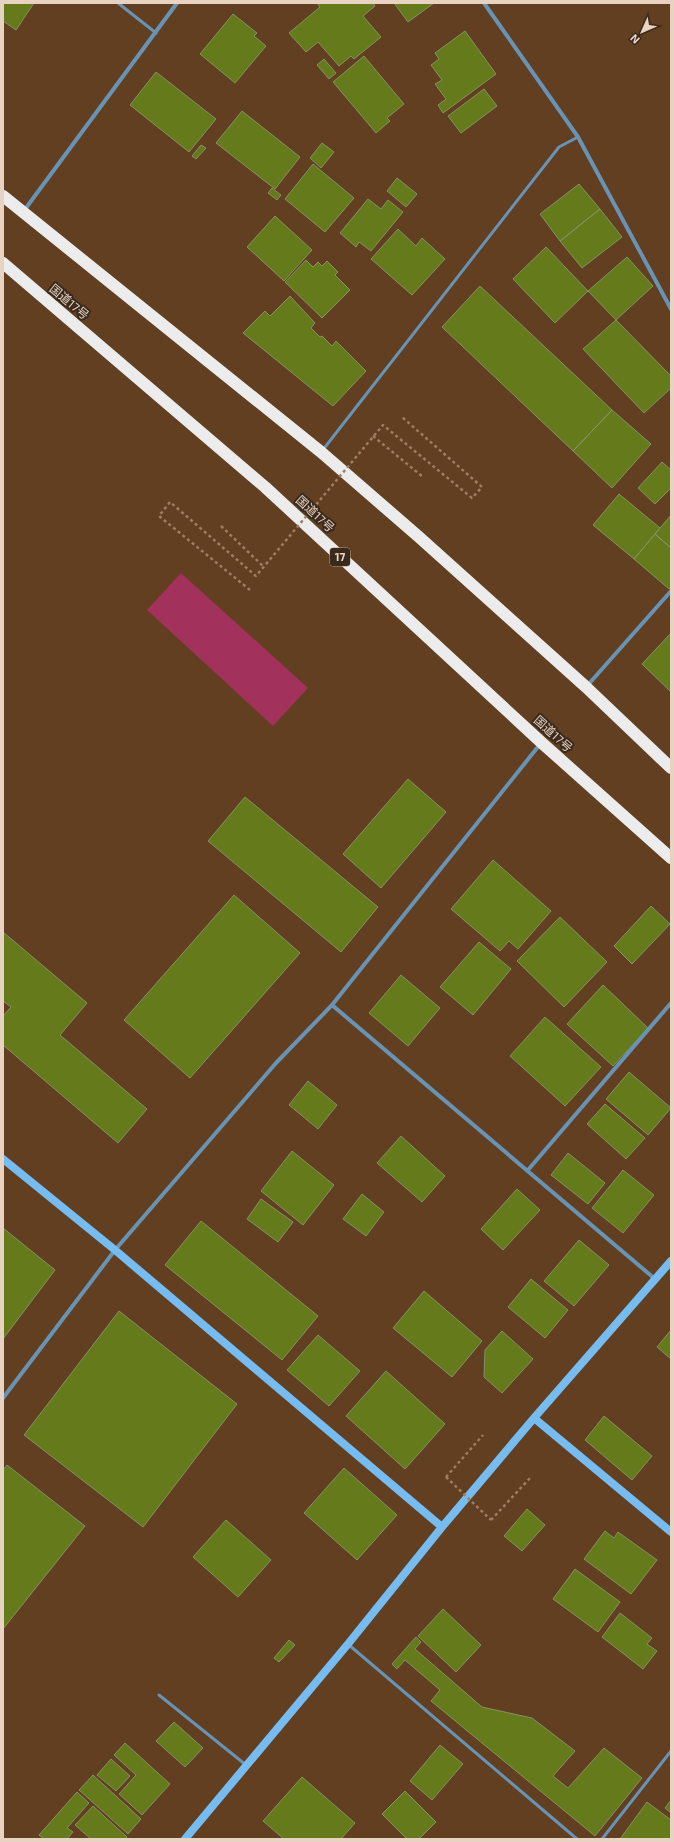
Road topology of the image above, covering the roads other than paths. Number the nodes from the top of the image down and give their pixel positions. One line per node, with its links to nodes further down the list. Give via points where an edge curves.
1 (118, 3): 4 (lane)
2 (178, 3): 4 (street)
3 (484, 3): 5 (street)
4 (156, 33): 7 (street)
5 (578, 137): 9 (street); 10 (lane, via 560,147)
6 (3, 196): 7 (highway)
7 (23, 212): 10 (highway)
8 (3, 263): 13 (highway, 国道17号 / 17, via 265,487)
9 (671, 309)
10 (321, 452): 12 (highway)
11 (671, 591): 12 (street)
12 (586, 687): 14 (highway)
13 (542, 743): 15 (highway, 国道17号 / 17); 17 (street)
14 (671, 768)
15 (671, 858)
16 (671, 1003): 19 (street)
17 (332, 1005): 19 (street); 20 (street, via 276,1063)
18 (3, 1159): 20 (street)
19 (528, 1170): 22 (street)
20 (115, 1250): 23 (street); 25 (street)
21 (671, 1261): 22 (street)
22 (655, 1279): 24 (street)
23 (3, 1398)
24 (534, 1418): 25 (street); 26 (street)
25 (442, 1526): 27 (street)
26 (671, 1532)
27 (348, 1644): 30 (street); 32 (lane)
28 (159, 1695): 30 (lane)
29 (671, 1751): 33 (lane)
30 (246, 1765): 31 (street)
31 (186, 1839)
32 (577, 1839)
33 (602, 1839)

